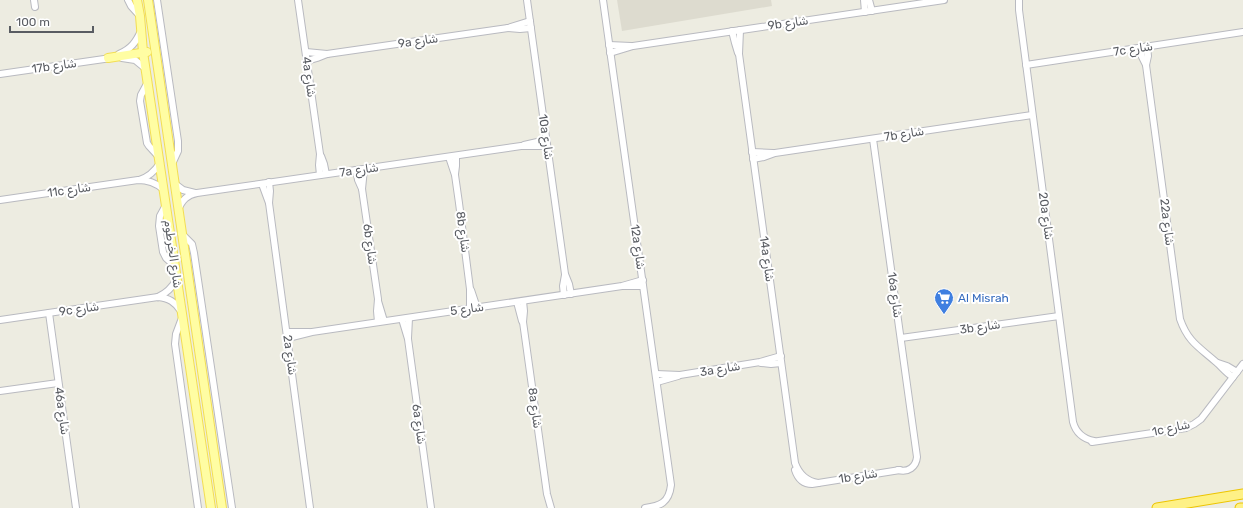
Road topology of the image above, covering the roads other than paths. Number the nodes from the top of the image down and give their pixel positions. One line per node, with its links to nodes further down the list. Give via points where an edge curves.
1 (34, 0): 14 (street)
2 (128, 0): 17 (street)
3 (137, 0): 17 (main road, شارع الخرطوم)
4 (148, 0): 39 (main road, شارع الخرطوم)
5 (158, 0): 45 (street, via 179,144)
6 (298, 0): 29 (street, 4a شارع)
7 (527, 0): 18 (street, 10a شارع)
8 (603, 0): 25 (street, 12a شارع)
9 (864, 0): 16 (street)
10 (869, 0): 16 (street)
11 (944, 0): 16 (street, 9b شارع)
12 (1015, 0): 15 (street, 20a شارع)
13 (1019, 0): 15 (street, 20a شارع)
14 (35, 7)
15 (1018, 10): 35 (street, 20a شارع)
16 (868, 11): 22 (street, 9b شارع)
17 (140, 16): 21 (main road, شارع الخرطوم)
18 (530, 21): 19 (street, 9a شارع); 20 (street, 10a شارع)
19 (508, 28): 20 (street, 9a شارع); 31 (street, 9a شارع)
20 (531, 28): 41 (street, 10a شارع)
21 (142, 30): 28 (main road, شارع الخرطوم); 33 (street, 17b شارع, via 130,48)
22 (740, 30): 23 (street, 9b شارع); 32 (street, 14a شارع)
23 (732, 31): 26 (street, 9b شارع); 32 (street, 14a شارع)
24 (1242, 32): 27 (street, 7c شارع)
25 (609, 45): 26 (street, 9b شارع); 30 (street, 12a شارع)
26 (632, 46): 30 (street, 9b شارع)
27 (1144, 47): 35 (street, 7c شارع); 77 (street, 22a شارع, via 1142,56 1146,65 1180,319 1192,342)
28 (143, 52): 33 (main road); 36 (main road, شارع الخرطوم); 39 (main road, via 148,52 151,56)
29 (306, 52): 31 (street, 9a شارع); 34 (street, 4a شارع)
30 (610, 53): 61 (street, 12a شارع)
31 (327, 54): 34 (street, 9a شارع)
32 (739, 54): 42 (street, 14a شارع)
33 (108, 58): 36 (street, 17b شارع, via 131,59); 37 (street, 17b شارع)
34 (307, 61): 48 (street, 4a شارع, via 320,154 319,165)
35 (1026, 65): 38 (street, 20a شارع)
36 (146, 69): 44 (main road, شارع الخرطوم)
37 (0, 74)
38 (1032, 115): 40 (street, 7b شارع); 68 (street, 20a شارع)
39 (164, 119): 45 (main road, شارع الخرطوم)
40 (873, 139): 42 (street, 7b شارع); 74 (street, 16a شارع)
41 (547, 143): 43 (street, 7a شارع); 62 (street, 10a شارع, via 565,274 563,286)
42 (753, 155): 76 (street, 14a شارع)
43 (452, 156): 46 (street, 7a شارع); 65 (street, 8b شارع, via 456,166 469,299)
44 (159, 160): 49 (street, 11c شارع, via 153,172); 53 (main road, شارع الخرطوم)
45 (172, 165): 51 (main road, شارع الخرطوم)
46 (364, 169): 47 (street, 7a شارع); 54 (street, 6b شارع)
47 (356, 170): 48 (street, 7a شارع); 54 (street, 6b شارع)
48 (323, 175): 50 (street, 7a شارع)
49 (138, 180): 53 (street, 11c شارع, via 149,181); 56 (street, 11c شارع)
50 (269, 182): 52 (street, 7a شارع); 57 (street, 2a شارع)
51 (175, 184): 55 (street, 7a شارع); 58 (main road, شارع الخرطوم)
52 (262, 184): 55 (street, 7a شارع); 57 (street, 2a شارع)
53 (164, 189): 60 (main road, شارع الخرطوم)
54 (362, 189): 72 (street, 6b شارع, via 378,299 377,311)
55 (197, 193): 58 (street, 7a شارع, via 187,197)
56 (0, 200)
57 (269, 202): 73 (street, 2a شارع)
58 (178, 210): 59 (main road, شارع الخرطوم)
59 (181, 233): 87 (main road, شارع الخرطوم); 97 (street, via 192,244 194,252)
60 (177, 279): 63 (street, via 171,288); 67 (main road, شارع الخرطوم)
61 (643, 283): 62 (street, شارع 5); 80 (street, 12a شارع)
62 (568, 294): 64 (street, شارع 5)
63 (158, 297): 66 (street, 9c شارع); 67 (street, via 174,302)
64 (520, 301): 65 (street, شارع 5); 91 (street, 8a شارع, via 524,311 523,322)
65 (474, 308): 69 (street, شارع 5)
66 (49, 313): 71 (street, 9c شارع); 85 (street, 46a شارع)
67 (182, 314): 81 (main road, شارع الخرطوم); 94 (street, via 175,344)
68 (1059, 316): 74 (street, 3b شارع); 88 (street, 20a شارع, via 1073,422)
69 (409, 318): 70 (street, شارع 5); 75 (street, 6a شارع)
70 (402, 319): 72 (street, شارع 5); 75 (street, 6a شارع)
71 (0, 320)
72 (381, 322): 73 (street, شارع 5)
73 (287, 335): 98 (street, 2a شارع)
74 (901, 338): 89 (street, 16a شارع, via 917,459)
75 (408, 339): 99 (street, 6a شارع)
76 (781, 359): 82 (street, 3a شارع); 90 (street, 14a شارع, via 795,472 798,478)
77 (1218, 363): 79 (street, 22a شارع); 83 (street, 22a شارع)
78 (1243, 364): 79 (street, 1c شارع)
79 (1237, 372): 83 (street, 1c شارع)
80 (656, 374): 82 (street, 3a شارع); 84 (street, 12a شارع)
81 (191, 375): 87 (main road, via 199,397); 95 (main road, شارع الخرطوم)
82 (680, 375): 84 (street, 3a شارع)
83 (1232, 378): 88 (street, 1c شارع, via 1203,416 1190,426 1085,442)
84 (657, 382): 102 (street, 12a شارع, via 671,488 667,499 660,505)
85 (58, 383): 86 (street); 93 (street, 46a شارع)
86 (0, 391)
87 (206, 399): 96 (main road, شارع الخرطوم)
88 (1080, 437)
89 (912, 466): 90 (street, 1b شارع, via 818,482)
90 (803, 480)
91 (547, 494): 100 (street, 8a شارع); 101 (street, 8a شارع)
92 (1243, 494): 103 (highway)
93 (76, 508)
94 (198, 508)
95 (211, 508)
96 (222, 508)
97 (232, 508)
98 (310, 508)
99 (431, 508)
100 (547, 508)
101 (551, 508)
102 (645, 508)
103 (1158, 508)

